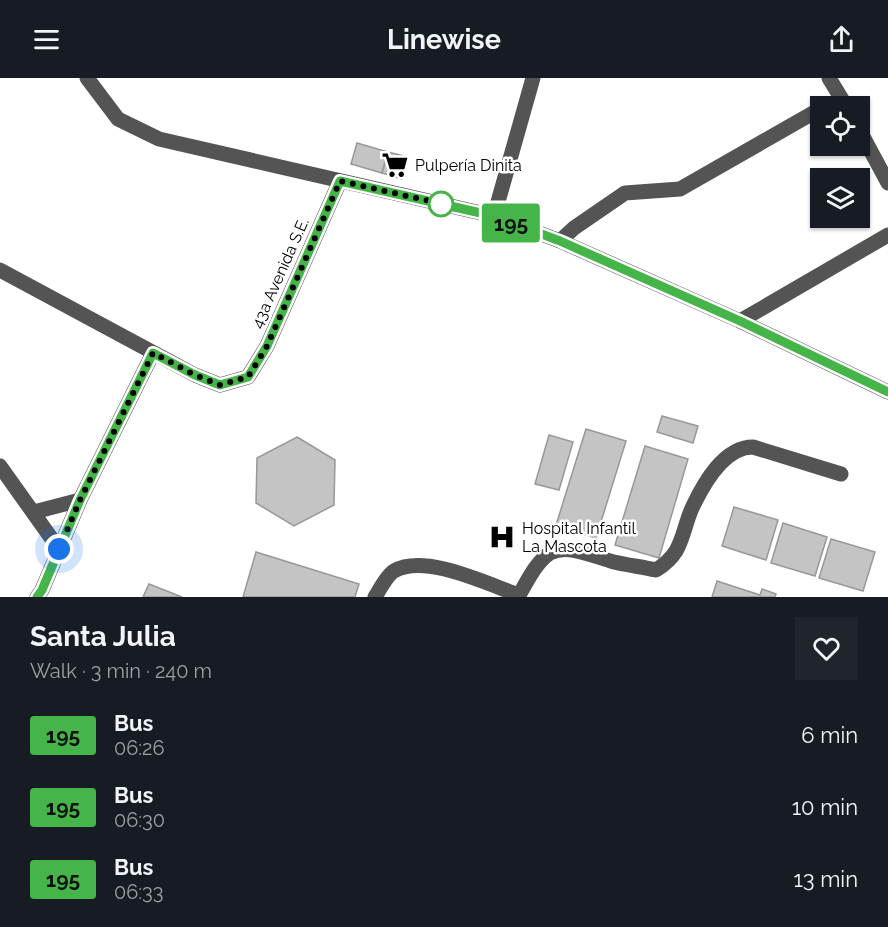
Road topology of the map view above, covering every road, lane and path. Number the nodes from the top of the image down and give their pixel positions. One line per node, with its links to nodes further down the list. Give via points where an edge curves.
1 (87, 78): 7 (street, via 118,119 159,139)
2 (533, 78): 9 (street)
3 (833, 79): 4 (street)
4 (841, 96)
5 (810, 115): 11 (street, via 680,189 625,193)
6 (870, 150): 8 (street)
7 (340, 181): 9 (street); 14 (street, 43a Avenida S.E., via 267,346 248,377 220,385)
8 (888, 183)
9 (494, 216): 11 (street)
10 (888, 235): 13 (street)
11 (560, 241): 13 (street)
12 (0, 270): 14 (street)
13 (740, 321): 15 (street)
14 (153, 353): 18 (street)
15 (888, 392)
16 (0, 466): 19 (street)
17 (841, 474): 21 (street, via 742,447 733,451 710,476 693,506 676,551 665,564 656,570 557,550 547,555 532,573)
18 (80, 500): 19 (street); 20 (street)
19 (34, 512): 20 (street)
20 (59, 549): 22 (street)
21 (519, 596): 23 (street, via 436,566 413,564 393,572)
22 (37, 597)
23 (375, 597)

